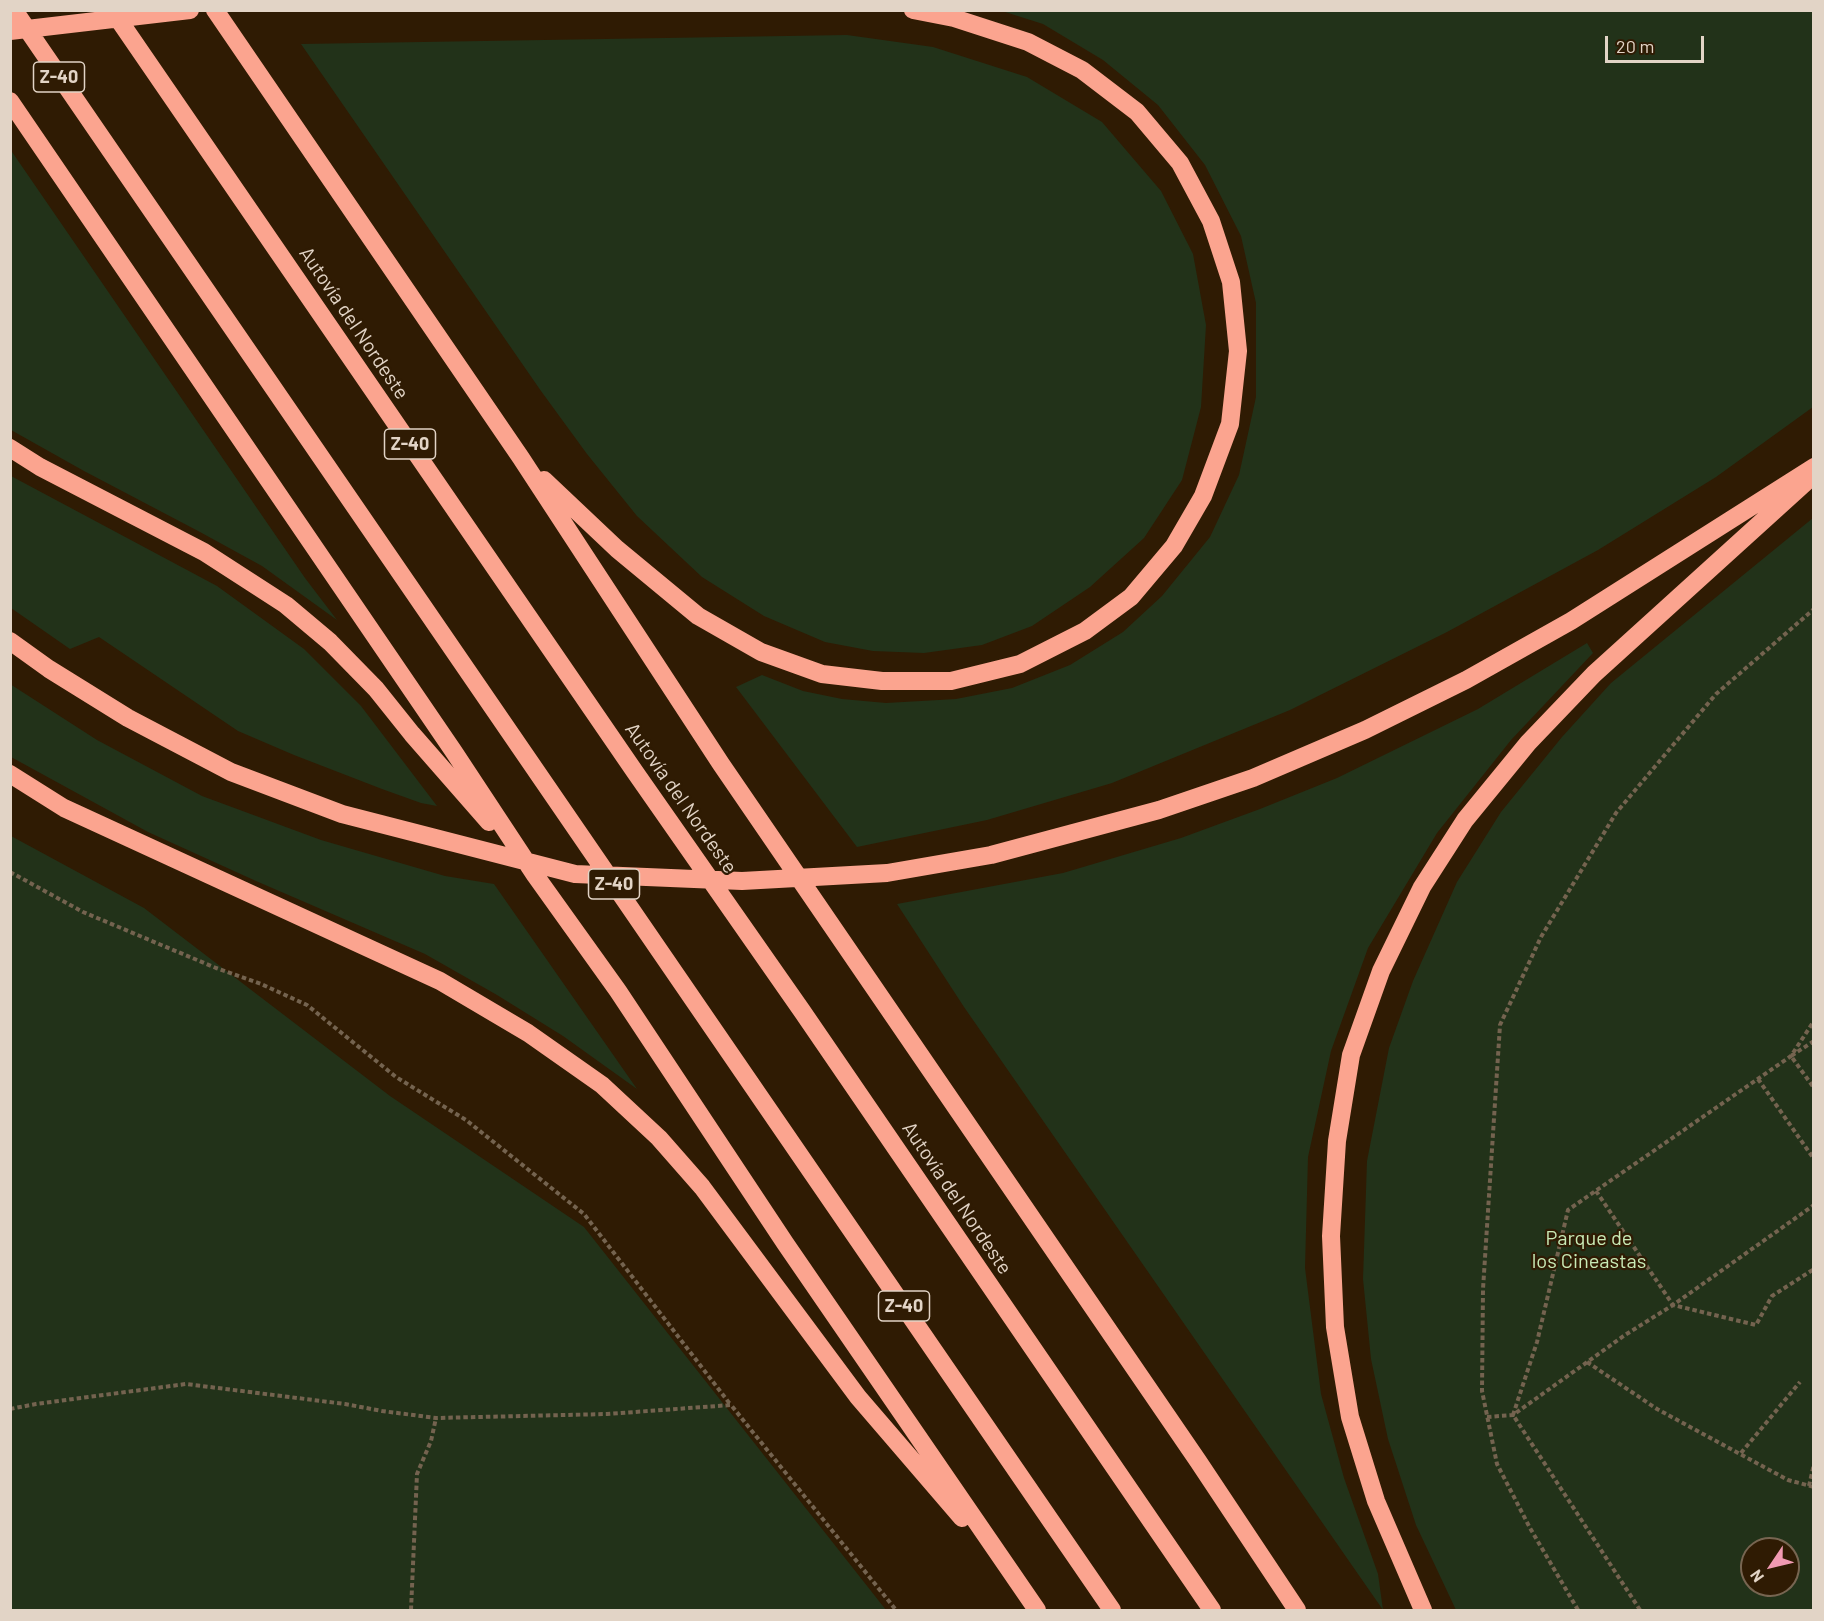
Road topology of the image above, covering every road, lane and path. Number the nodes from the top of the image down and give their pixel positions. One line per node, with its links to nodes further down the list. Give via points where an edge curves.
1 (14, 10): 42 (highway, Z-40)
2 (112, 10): 43 (highway, Autovía del Nordeste / Z-40)
3 (190, 10): 6 (highway)
4 (215, 10): 9 (highway)
5 (913, 10): 9 (highway, via 954,18 1028,42 1082,70 1137,112 1180,163 1211,222 1231,282 1238,351 1230,424 1203,496 1174,546 1131,597 1085,631 1009,667 951,681 882,681 822,674 760,652 698,616 617,549)
6 (10, 31)
7 (10, 101): 16 (highway)
8 (10, 448): 16 (highway, via 204,552 286,605 376,689)
9 (521, 458): 35 (highway, via 721,764)
10 (1814, 467): 13 (highway, via 1571,621 1466,680 1365,730 1253,778 1159,810 991,855 887,873 742,881 575,874 342,814 231,772 128,718)
11 (1814, 475): 46 (highway, via 1594,674 1528,743 1465,820 1417,897 1381,971 1355,1044 1337,1141 1330,1236 1335,1327 1350,1417 1376,1501)
12 (1814, 609): 32 (path, via 1716,694 1616,813 1541,937 1500,1025 1483,1289 1482,1391)
13 (10, 641)
14 (10, 774): 38 (highway, via 64,808 440,981 528,1033 602,1085 659,1138 702,1187 858,1397)
15 (10, 872): 29 (path, via 83,912 307,1005 396,1077 466,1120 584,1214)
16 (536, 875): 38 (highway)
17 (1814, 1021): 19 (path)
18 (1814, 1041): 19 (path)
19 (1791, 1056): 20 (path); 21 (path)
20 (1758, 1079): 22 (path); 23 (path)
21 (1814, 1088)
22 (1814, 1159)
23 (1596, 1191): 26 (path); 31 (path, via 1568,1210 1537,1342)
24 (1814, 1205): 26 (path)
25 (1814, 1269): 26 (path, via 1772,1296 1756,1325)
26 (1673, 1305): 27 (path)
27 (1587, 1362): 31 (path); 34 (path, via 1657,1409)
28 (1800, 1382): 34 (path)
29 (731, 1405): 33 (path); 40 (path)
30 (10, 1409): 33 (path, via 186,1384)
31 (1513, 1415): 32 (path); 48 (path)
32 (1487, 1417): 47 (path, via 1497,1464)
33 (436, 1418): 39 (path, via 417,1474)
34 (1741, 1453): 37 (path, via 1788,1480)
35 (1197, 1461): 44 (highway); 45 (highway)
36 (1814, 1464): 37 (path)
37 (1811, 1486)
38 (1021, 1588): 41 (highway)
39 (411, 1611)
40 (896, 1611)
41 (1037, 1611)
42 (1112, 1611)
43 (1212, 1611)
44 (1297, 1611)
45 (1304, 1611)
46 (1423, 1611)
47 (1578, 1611)
48 (1640, 1611)

